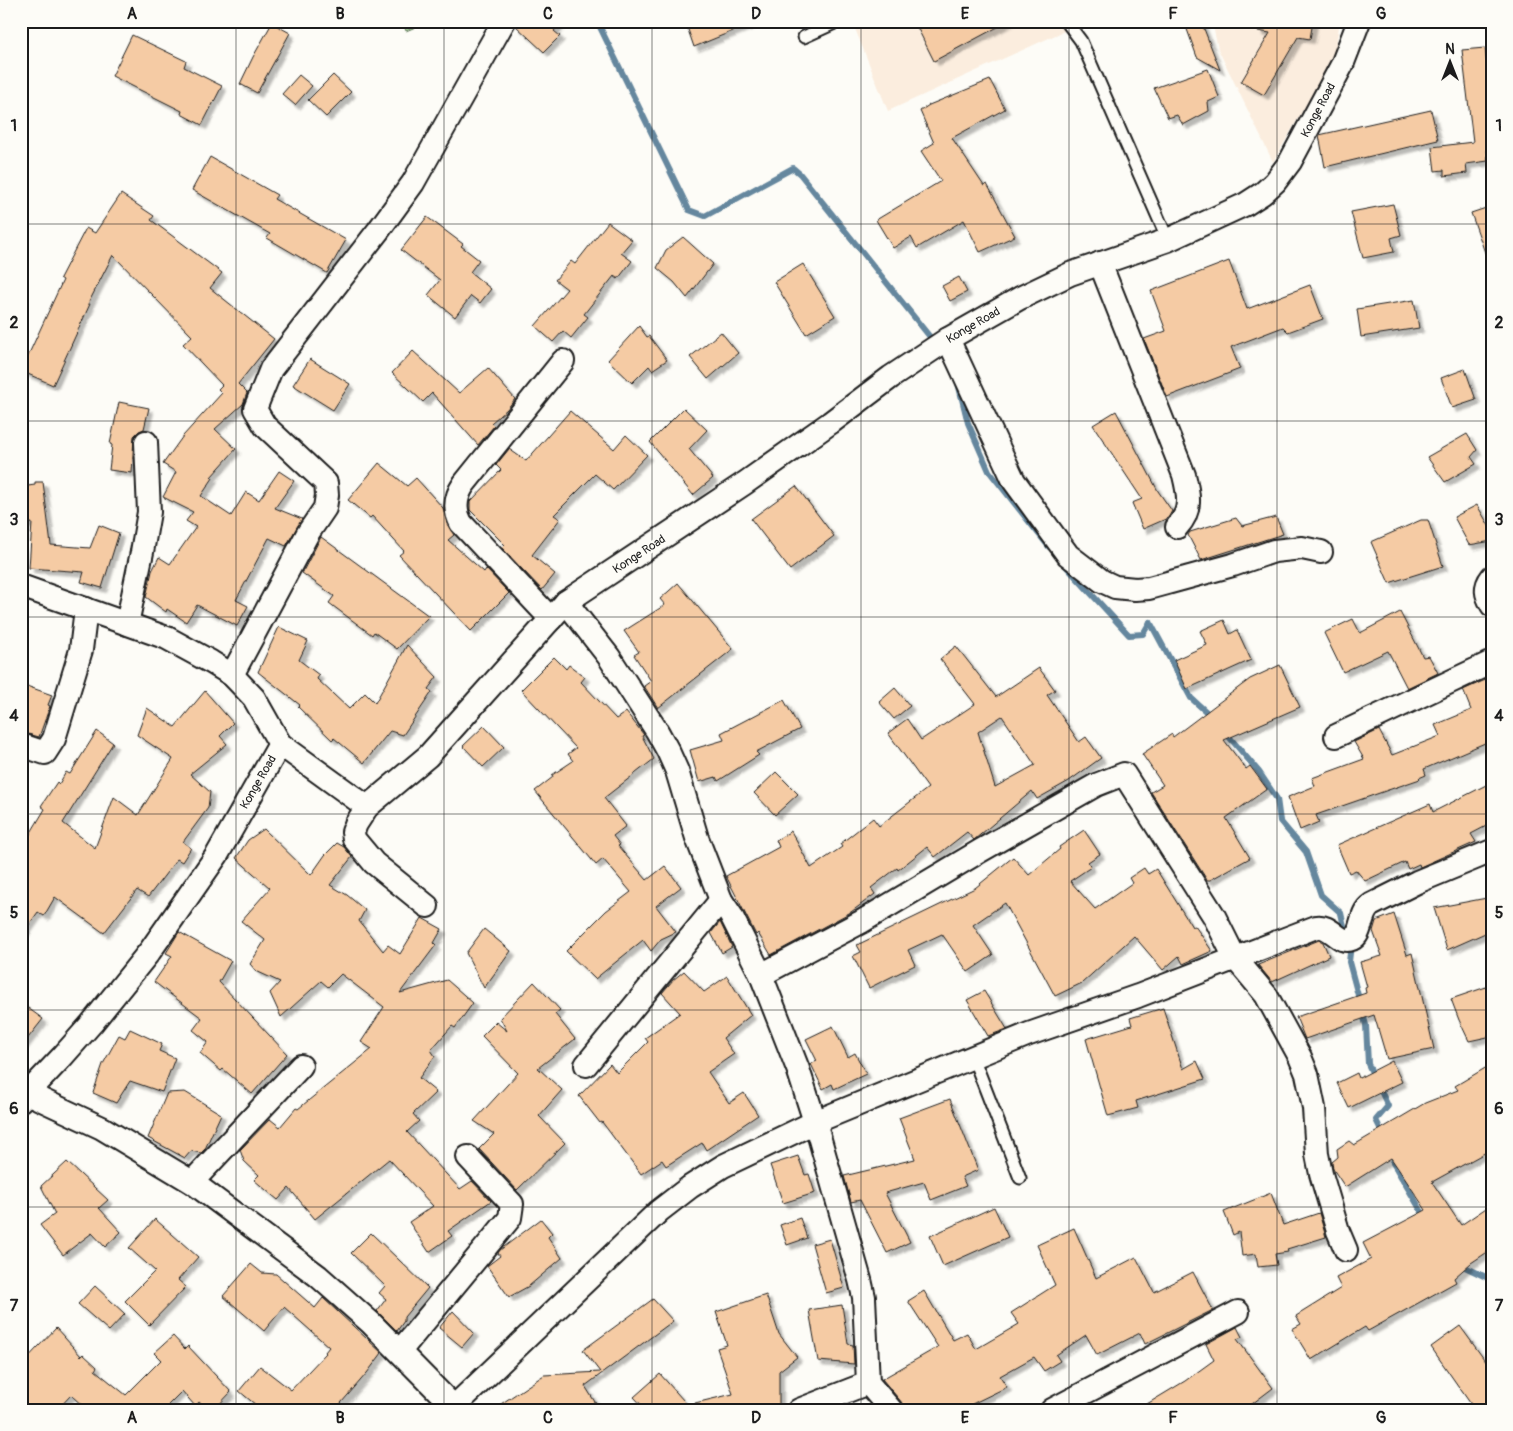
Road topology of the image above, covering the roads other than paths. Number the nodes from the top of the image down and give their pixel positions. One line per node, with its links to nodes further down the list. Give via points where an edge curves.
1 (504, 21): 21 (street, via 413,183 271,369 255,409 265,426 326,483 327,495 325,508 308,533)
2 (839, 21): 5 (lane)
3 (1066, 21): 6 (lane, via 1081,41)
4 (1359, 21): 6 (street, Konge Road, via 1342,65 1290,162 1275,182 1246,204)
5 (804, 37)
6 (1168, 240): 7 (street, Konge Road)
7 (1100, 263): 8 (street, Konge Road, via 1020,298); 11 (street, via 1184,475 1188,506 1185,518)
8 (948, 339): 12 (street, via 1014,480 1068,554 1102,580 1115,587 1149,588 1274,550 1302,548); 15 (street, Konge Road, via 745,483)
9 (563, 361): 18 (street, via 464,484 456,504 461,524)
10 (146, 442): 19 (street, via 149,512)
11 (1177, 527)
12 (1321, 552)
13 (1492, 577): 16 (street, via 1486,589)
14 (21, 586): 17 (street)
15 (566, 602): 18 (street, Konge Road); 27 (street, via 609,657 668,750)
16 (1492, 605)
17 (86, 609): 19 (street); 24 (street, via 81,650 54,739 45,753)
18 (551, 619): 25 (street, Konge Road, via 428,756)
19 (127, 624): 21 (street, via 167,638)
20 (1492, 662): 22 (street)
21 (232, 676): 23 (street, via 254,698)
22 (1336, 736)
23 (280, 744): 25 (street, Konge Road); 34 (street, Konge Road, via 217,855 150,950 92,1023)
24 (21, 745)
25 (367, 807): 28 (street, via 356,824 354,839 374,863)
26 (1492, 851): 29 (street, via 1416,882 1372,905 1366,909 1354,938 1338,937 1322,926)
27 (720, 900): 30 (street, via 732,915); 32 (street)
28 (427, 906)
29 (1235, 958): 30 (street, via 1214,916 1124,774 1088,790 861,922); 31 (street); 39 (street, via 1266,995 1307,1074 1321,1174)
30 (760, 975): 35 (street)
31 (973, 1057): 35 (street); 37 (lane)
32 (586, 1065)
33 (301, 1066): 38 (street)
34 (24, 1096): 38 (street, via 102,1128)
35 (815, 1122): 42 (street, via 864,1298); 43 (street, via 723,1166 659,1211)
36 (468, 1157): 41 (street, via 512,1204 510,1218)
37 (1020, 1178)
38 (192, 1182): 41 (street, via 318,1276)
39 (1346, 1250)
40 (1238, 1312): 46 (street)
41 (400, 1351): 43 (street)
42 (868, 1383): 44 (street); 45 (street)
43 (456, 1408)
44 (799, 1410)
45 (891, 1410)
46 (1052, 1410)

